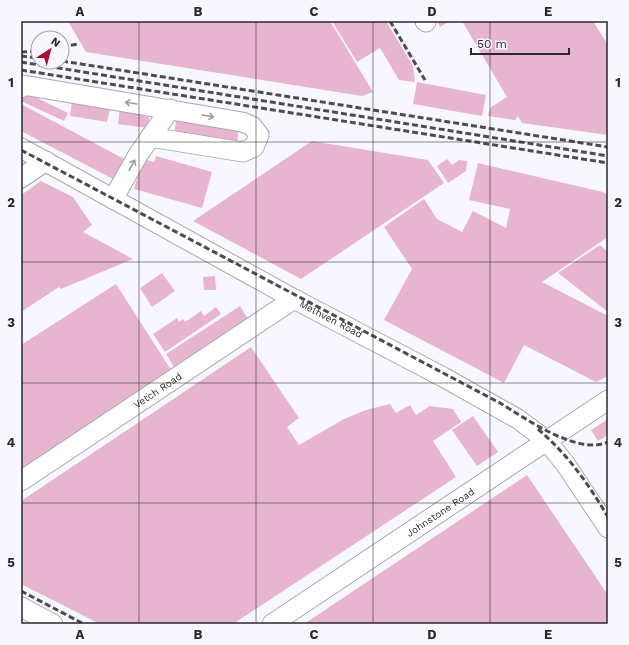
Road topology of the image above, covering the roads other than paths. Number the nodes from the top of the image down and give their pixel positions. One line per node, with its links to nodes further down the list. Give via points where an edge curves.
1 (22, 86): 2 (street, one-way to 1)
2 (170, 109): 3 (street); 3 (street, one-way to 3, via 249,124 257,130 259,140 254,147 243,152)
3 (150, 137): 7 (street, one-way to 3)
4 (21, 148): 5 (street, Methven Road)
5 (46, 161): 6 (street); 7 (street, Methven Road)
6 (21, 178)
7 (113, 199): 8 (street, Methven Road)
8 (294, 299): 10 (street, Methven Road, via 518,419); 11 (street, Vetch Road)
9 (608, 400): 10 (street, Johnstone Road)
10 (547, 441): 12 (street, Methven Road); 15 (street, Johnstone Road)
11 (21, 481)
12 (608, 528)
13 (21, 608): 14 (street)
14 (53, 624)
15 (272, 624)

